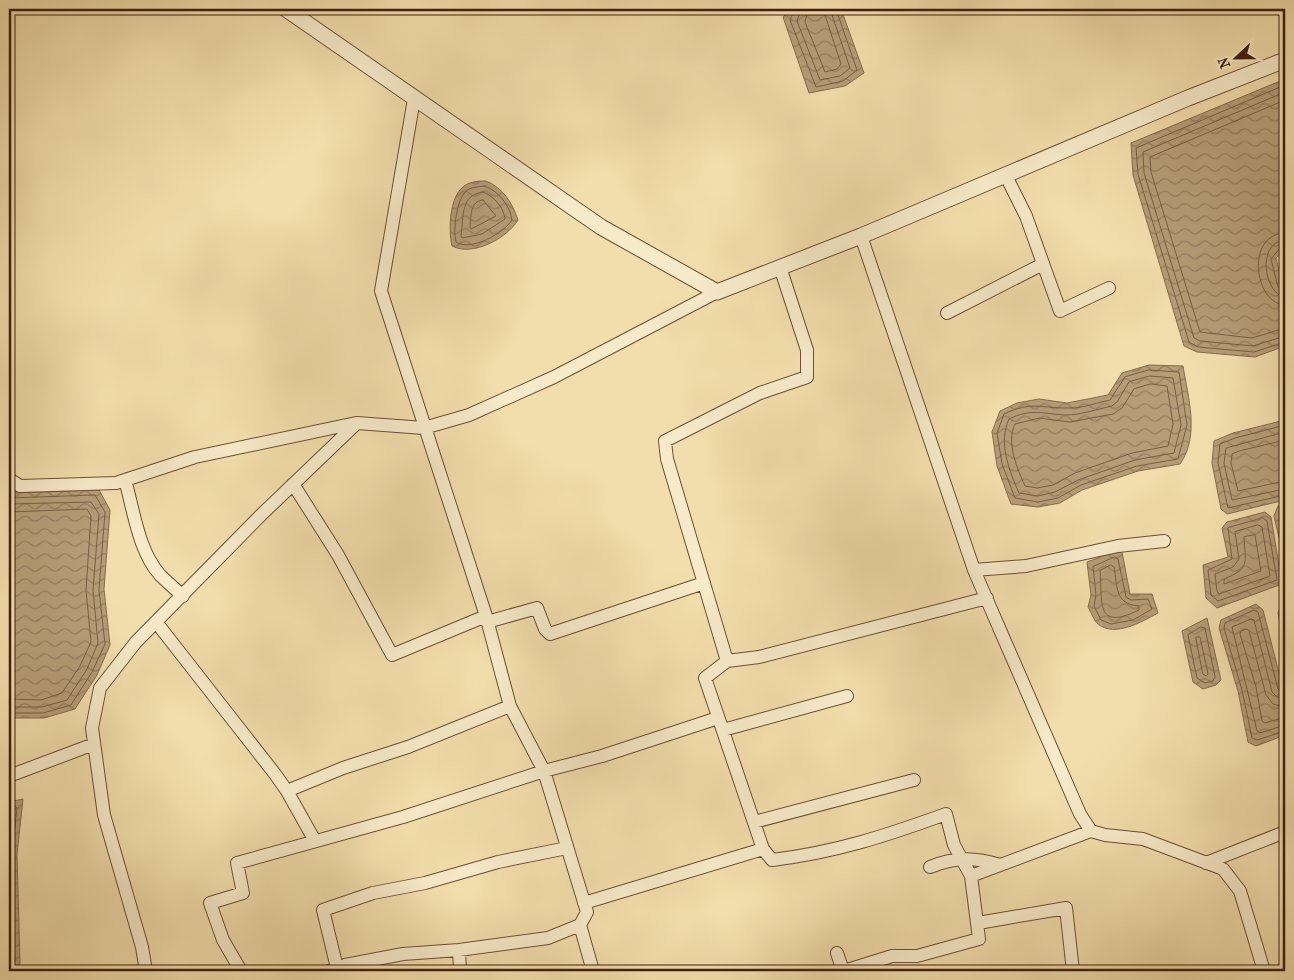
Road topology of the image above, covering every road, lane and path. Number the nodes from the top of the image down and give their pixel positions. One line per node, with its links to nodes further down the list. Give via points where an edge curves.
1 (286, 9): 3 (street)
2 (1285, 60): 4 (street)
3 (414, 99): 9 (street, via 601,227); 12 (street, via 381,291)
4 (1006, 176): 5 (street); 6 (street, via 1026,216)
5 (861, 236): 7 (street); 17 (street)
6 (1043, 264): 8 (street, via 1060,311); 10 (street)
7 (780, 267): 9 (street); 18 (street, via 807,350 807,377 760,393 665,441 667,459)
8 (1109, 288)
9 (717, 292): 12 (street, via 554,377 469,415)
10 (947, 313)
11 (357, 423): 12 (street); 14 (street, via 195,457); 15 (street)
12 (424, 428): 21 (street)
13 (9, 479): 14 (street, via 20,486)
14 (125, 480): 19 (street, via 142,544 159,574)
15 (293, 484): 19 (street); 21 (street, via 338,555 392,655)
16 (1164, 541): 17 (street, via 1118,546 1026,566)
17 (974, 570): 20 (street)
18 (704, 583): 21 (street, via 550,634 537,608); 23 (street)
19 (183, 596): 22 (street)
20 (987, 598): 23 (street, via 758,657); 33 (street, via 1080,814)
21 (486, 619): 25 (street)
22 (156, 622): 27 (street, via 100,688 92,728); 31 (street)
23 (727, 662): 26 (street, via 705,678)
24 (847, 696): 26 (street)
25 (510, 706): 28 (street); 31 (street)
26 (720, 724): 28 (street); 32 (street)
27 (94, 744): 29 (street); 48 (street, via 104,815 142,946)
28 (544, 771): 35 (street, via 403,817); 36 (street)
29 (9, 776)
30 (914, 780): 32 (street)
31 (287, 791): 35 (street)
32 (754, 822): 37 (street)
33 (1091, 830): 38 (street, via 1142,839); 39 (street)
34 (1285, 832): 38 (street)
35 (315, 840): 49 (street, via 237,863 243,893 210,903 223,940)
36 (567, 848): 42 (street); 47 (street, via 373,893 323,910)
37 (763, 850): 41 (street, via 772,860 841,849 946,814 954,845); 42 (street)
38 (1206, 863): 54 (street, via 1222,870 1240,891)
39 (1000, 865): 40 (street, via 979,858 946,860); 41 (street)
40 (930, 867)
41 (971, 876): 43 (street)
42 (584, 903): 44 (street, via 587,912)
43 (978, 923): 52 (street, via 979,939 917,956 892,956); 53 (street, via 1066,908)
44 (580, 925): 45 (street, via 548,938); 51 (street)
45 (459, 950): 47 (street, via 404,954); 50 (street)
46 (837, 953): 52 (street)
47 (333, 970)
48 (146, 971)
49 (241, 971)
50 (460, 971)
51 (594, 971)
52 (843, 971)
53 (1073, 971)
54 (1264, 971)

